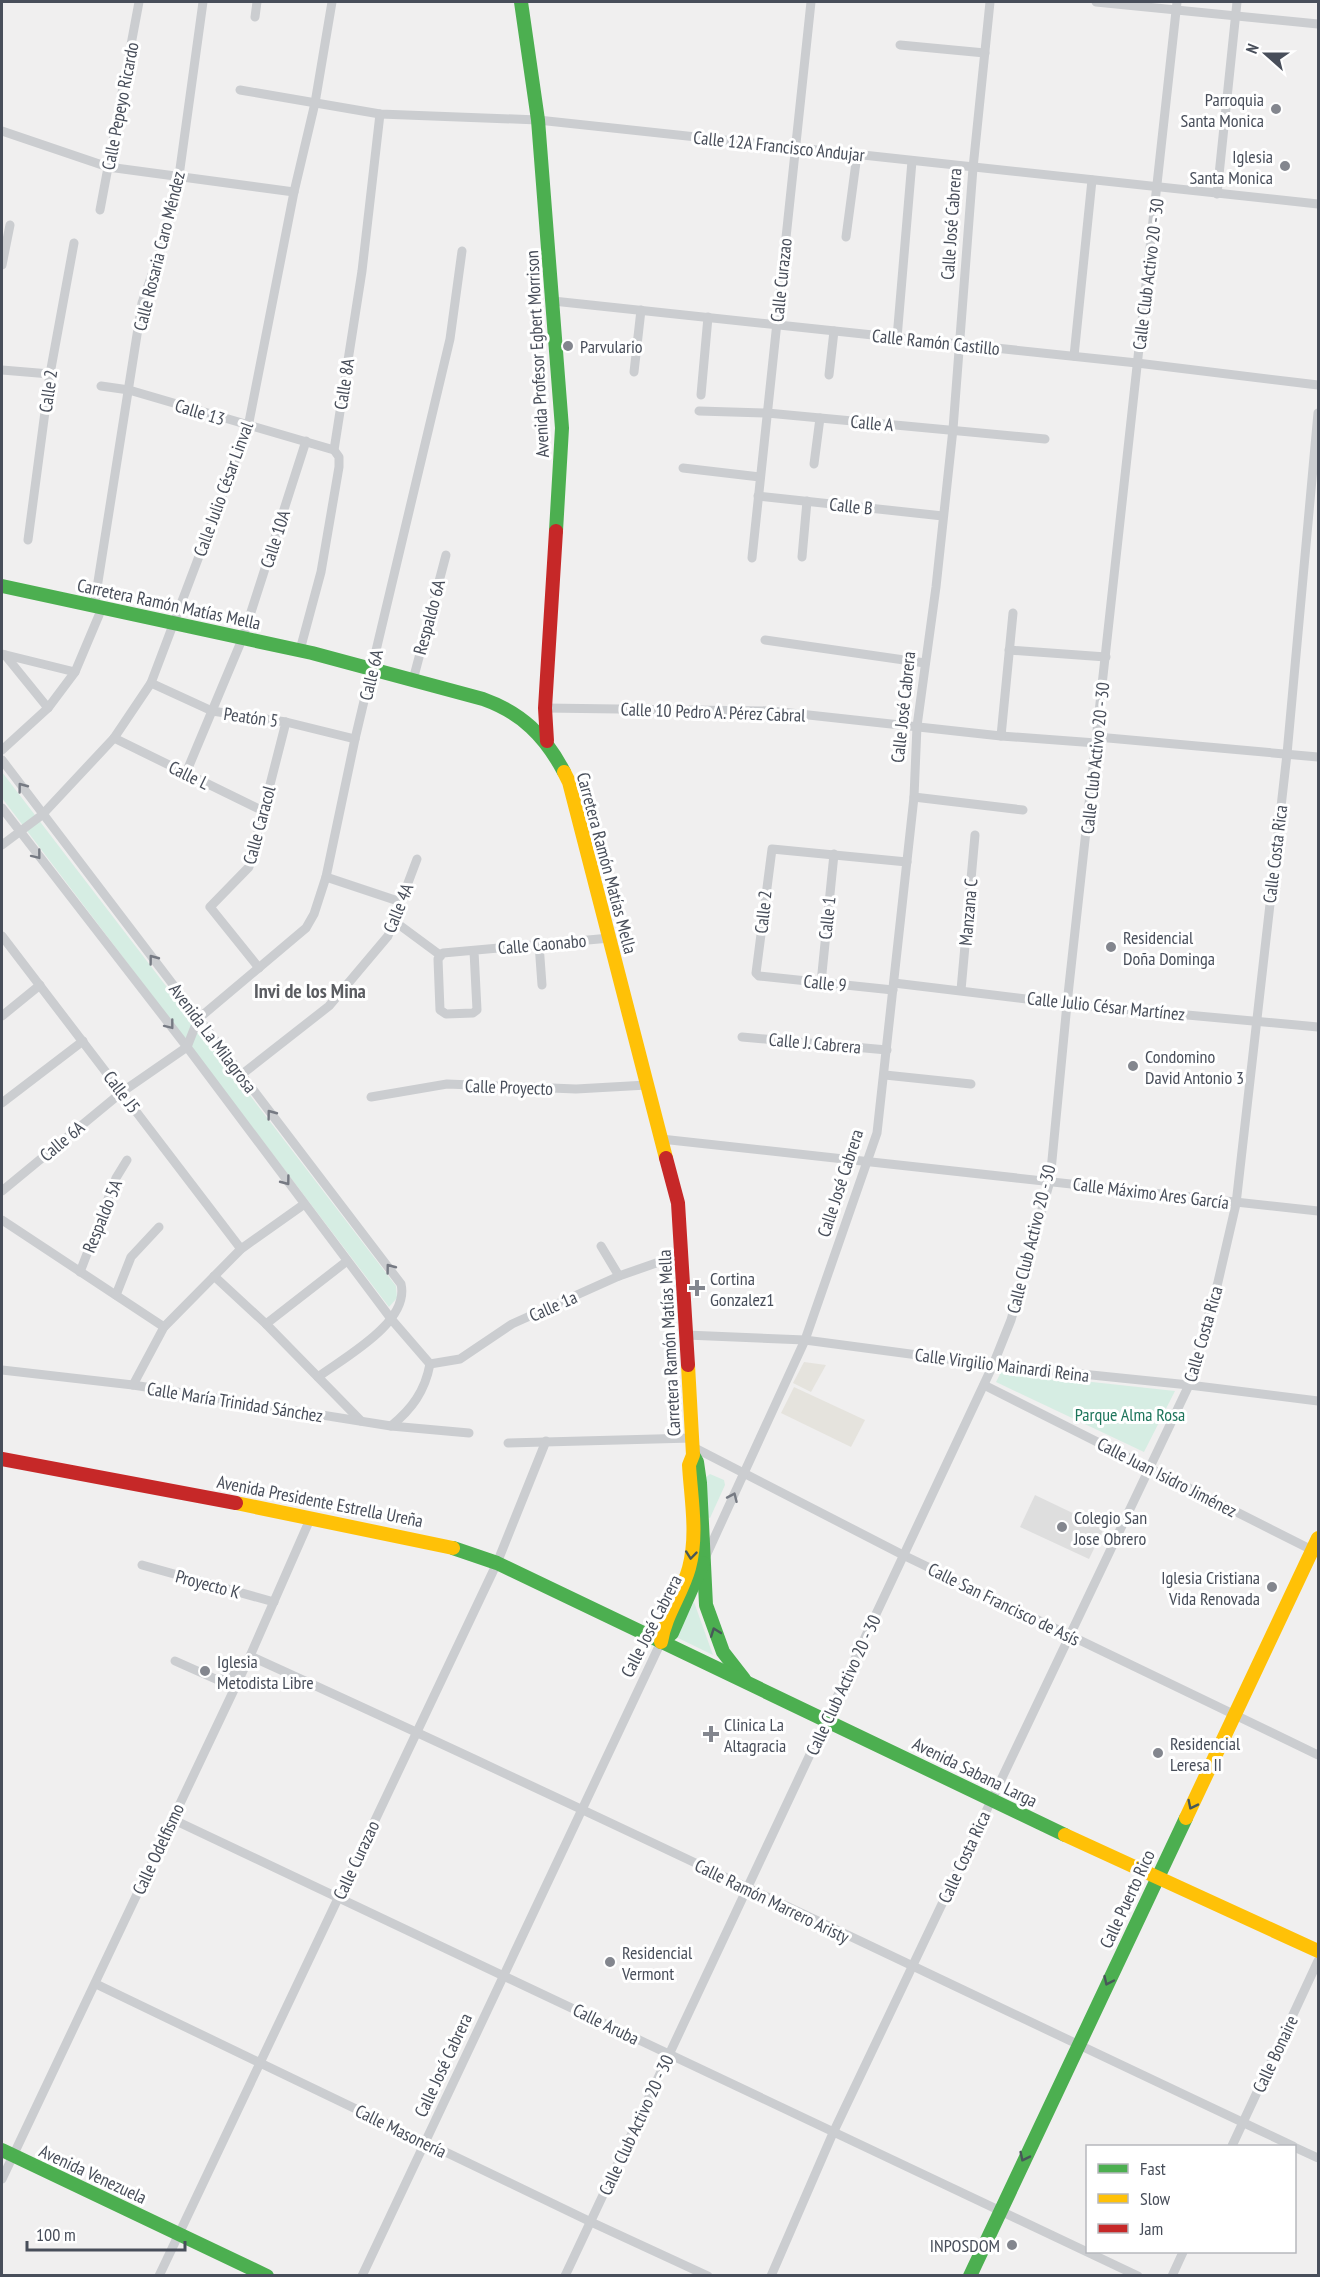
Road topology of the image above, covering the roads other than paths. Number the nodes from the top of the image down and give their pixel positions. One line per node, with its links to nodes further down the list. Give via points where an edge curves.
1 (139, 2): 24 (street, Calle Pepeyo Ricardo)
2 (203, 2): 26 (street, Calle Rosaria Caro Méndez)
3 (257, 2): 11 (street)
4 (332, 2): 17 (street, Calle Julio César Linval)
5 (521, 2): 19 (main road, Avenida Profesor Egbert Morrison)
6 (811, 2): 21 (street, Calle Curazao)
7 (990, 2): 15 (street, Calle José Cabrera)
8 (1096, 2): 10 (street)
9 (1237, 2): 12 (street)
10 (1177, 6): 12 (street); 28 (street, Calle Club Activo 20 - 30)
11 (255, 17)
12 (1235, 17): 13 (street); 30 (street)
13 (1318, 24)
14 (900, 45): 15 (street)
15 (986, 53): 25 (street, Calle José Cabrera)
16 (240, 90): 17 (street, Calle 12A Francisco Andujar)
17 (315, 103): 18 (street, Calle 12A Francisco Andujar); 29 (street, Calle Julio César Linval)
18 (380, 114): 19 (street, Calle 12A Francisco Andujar); 63 (street, Calle 8A, via 362,271)
19 (538, 120): 21 (street, Calle 12A Francisco Andujar); 38 (main road, Avenida Profesor Egbert Morrison)
20 (2, 131): 24 (street)
21 (795, 148): 22 (street, Calle 12A Francisco Andujar); 41 (street, Calle Curazao)
22 (857, 155): 23 (street, Calle 12A Francisco Andujar); 34 (street)
23 (912, 161): 25 (street, Calle 12A Francisco Andujar); 43 (street)
24 (108, 167): 26 (street); 32 (street, Calle Pepeyo Ricardo)
25 (973, 168): 27 (street, Calle 12A Francisco Andujar); 44 (street, Calle José Cabrera)
26 (180, 176): 29 (street); 53 (street, Calle Rosaria Caro Méndez, via 142,303)
27 (1092, 180): 28 (street, Calle 12A Francisco Andujar); 45 (street)
28 (1158, 187): 30 (street, Calle 12A Francisco Andujar); 46 (street, Calle Club Activo 20 - 30)
29 (294, 192): 59 (street, Calle Julio César Linval)
30 (1217, 194): 31 (street, Calle 12A Francisco Andujar)
31 (1318, 204)
32 (100, 210)
33 (10, 225): 37 (street)
34 (846, 237)
35 (74, 243): 49 (street, Calle 2)
36 (462, 251): 85 (street, Calle 6A, via 450,339)
37 (2, 265)
38 (553, 301): 39 (street, Calle Ramón Castillo); 90 (main road, Avenida Profesor Egbert Morrison, via 562,451)
39 (641, 310): 40 (street, Calle Ramón Castillo); 48 (street)
40 (708, 317): 41 (street, Calle Ramón Castillo); 54 (street)
41 (776, 324): 42 (street, Calle Ramón Castillo); 56 (street, Calle Curazao)
42 (834, 331): 43 (street, Calle Ramón Castillo); 50 (street)
43 (897, 338): 44 (street, Calle Ramón Castillo)
44 (961, 344): 45 (street, Calle Ramón Castillo); 60 (street, Calle José Cabrera)
45 (1074, 356): 46 (street, Calle Ramón Castillo)
46 (1137, 363): 51 (street, Calle Ramón Castillo); 83 (street, Calle Club Activo 20 - 30)
47 (2, 370): 49 (street)
48 (634, 372)
49 (50, 374): 70 (street, Calle 2)
50 (829, 375)
51 (1318, 385)
52 (101, 386): 53 (street, Calle 13)
53 (129, 390): 59 (street, Calle 13); 75 (street, Calle Rosaria Caro Méndez)
54 (701, 395)
55 (699, 411): 56 (street, Calle A)
56 (766, 413): 58 (street, Calle A); 66 (street, Calle Curazao)
57 (1318, 413): 100 (street, Calle Costa Rica)
58 (820, 418): 60 (street, Calle A); 64 (street)
59 (248, 426): 62 (street, Calle 13); 77 (street, Calle Julio César Linval)
60 (952, 429): 61 (street, Calle A); 69 (street, Calle José Cabrera)
61 (1045, 439)
62 (306, 441): 63 (street, Calle 13); 78 (street, Calle 10A)
63 (334, 450): 80 (street, Calle 8A, via 339,467 321,572)
64 (814, 464)
65 (682, 468): 66 (street)
66 (760, 477): 67 (street, Calle Curazao)
67 (758, 496): 68 (street, Calle B); 73 (street, Calle Curazao)
68 (807, 501): 69 (street, Calle B); 72 (street)
69 (944, 516): 84 (street, Calle José Cabrera)
70 (28, 540)
71 (446, 555): 87 (street, Respaldo 6A)
72 (802, 557)
73 (752, 558)
74 (2, 586): 75 (main road, Carretera Ramón Matías Mella)
75 (98, 608): 77 (main road, Carretera Ramón Matías Mella); 86 (street, Calle Rosaria Caro Méndez)
76 (1013, 613): 81 (street)
77 (173, 624): 78 (main road, Carretera Ramón Matías Mella); 88 (street, Calle Julio César Linval)
78 (243, 637): 80 (main road, Carretera Ramón Matías Mella); 91 (street, Calle 10A)
79 (765, 640): 84 (street)
80 (300, 650): 85 (main road, Carretera Ramón Matías Mella)
81 (1010, 650): 83 (street); 94 (street)
82 (3, 655): 86 (street); 89 (street)
83 (1106, 657): 97 (street, Calle Club Activo 20 - 30)
84 (925, 663): 93 (street, Calle José Cabrera)
85 (372, 668): 87 (main road, Carretera Ramón Matías Mella); 96 (street, Calle 6A)
86 (75, 672): 89 (street, Calle Rosaria Caro Méndez)
87 (412, 680): 98 (main road, Carretera Ramón Matías Mella, via 486,701 521,717)
88 (151, 683): 91 (street, Peatón 5); 95 (street, Calle Julio César Linval)
89 (48, 708): 99 (street, Calle Rosaria Caro Méndez)
90 (545, 708): 93 (street, Calle 10 Pedro A. Pérez Cabral, via 772,711); 98 (main road, Avenida Profesor Egbert Morrison)
91 (212, 711): 92 (street, Peatón 5); 103 (street, Calle 10A)
92 (286, 722): 96 (street, Peatón 5); 107 (street, Calle Caracol)
93 (917, 726): 94 (street, Calle 10 Pedro A. Pérez Cabral); 104 (street, Calle José Cabrera)
94 (1001, 736): 97 (street, Calle 10 Pedro A. Pérez Cabral)
95 (114, 738): 103 (street, Calle L); 108 (street, Calle Julio César Linval)
96 (355, 739): 115 (street, Calle 6A)
97 (1097, 740): 100 (street, Calle 10 Pedro A. Pérez Cabral); 130 (street, Calle Club Activo 20 - 30)
98 (547, 741): 119 (main road, Carretera Ramón Matías Mella, via 569,782)
99 (2, 750)
100 (1287, 754): 101 (street, Calle 10 Pedro A. Pérez Cabral); 133 (street, Calle Costa Rica)
101 (1318, 757)
102 (2, 760): 108 (street, Avenida La Milagrosa, one-way to 102)
103 (186, 773): 107 (street, Calle L)
104 (914, 797): 106 (street); 114 (street, Calle José Cabrera)
105 (2, 808): 109 (street, Avenida La Milagrosa)
106 (1023, 810)
107 (263, 811): 123 (street, Calle Caracol, via 247,873 212,903 213,912)
108 (42, 814): 109 (street, Calle Julio César Linval); 132 (street, Avenida La Milagrosa, one-way to 108)
109 (19, 831): 111 (street, Calle Julio César Linval); 137 (street, Avenida La Milagrosa, one-way to 137)
110 (975, 835): 129 (street, Manzana C)
111 (2, 845)
112 (834, 854): 114 (street); 124 (street, Calle 2, via 772,849); 125 (street, Calle 1)
113 (417, 859): 116 (street, Calle 4A)
114 (907, 862): 128 (street, Calle José Cabrera)
115 (326, 877): 116 (street); 123 (street, Calle 6A, via 315,914 306,928)
116 (401, 902): 117 (street, Calle 4A)
117 (394, 921): 122 (street); 140 (street, Calle 4A, via 388,936 329,1006)
118 (2, 936): 127 (street, Calle J5)
119 (610, 938): 120 (street, Calle Caonabo); 142 (main road, Carretera Ramón Matías Mella)
120 (539, 944): 121 (street, Calle Caonabo); 126 (street)
121 (474, 951): 122 (street, Calle Caonabo); 122 (street, Calle Caonabo, via 477,1010 473,1013 446,1014 440,1010)
122 (440, 955)
123 (259, 968): 132 (street, Calle 6A)
124 (757, 975): 125 (street, Calle 9)
125 (820, 983): 128 (street, Calle 9)
126 (542, 985)
127 (40, 986): 131 (street); 136 (street, Calle J5)
128 (894, 987): 129 (street, Calle Julio César Martínez); 138 (street, Calle José Cabrera)
129 (961, 990): 130 (street, Calle Julio César Martínez)
130 (1067, 1004): 133 (street, Calle Julio César Martínez); 149 (street, Calle Club Activo 20 - 30)
131 (2, 1016)
132 (198, 1019): 137 (street, Calle 6A); 140 (street, Avenida La Milagrosa)
133 (1256, 1021): 134 (street, Calle Julio César Martínez); 151 (street, Calle Costa Rica)
134 (1318, 1027)
135 (742, 1036): 138 (street, Calle J. Cabrera)
136 (83, 1041): 143 (street, Calle J5); 145 (street)
137 (187, 1047): 143 (street, Calle 6A); 152 (street, Avenida La Milagrosa, one-way to 152)
138 (887, 1050): 139 (street, Calle José Cabrera)
139 (885, 1074): 141 (street); 148 (street, Calle José Cabrera)
140 (241, 1075): 164 (street, Avenida La Milagrosa, one-way to 140, via 402,1299 401,1284)
141 (971, 1084)
142 (647, 1085): 144 (street, Calle Proyecto, via 576,1089 447,1084); 146 (main road, Carretera Ramón Matías Mella)
143 (122, 1092): 150 (street, Calle 6A); 157 (street, Calle J5)
144 (371, 1097)
145 (2, 1103)
146 (661, 1139): 148 (street, Calle Máximo Ares García); 158 (main road, Carretera Ramón Matías Mella, via 678,1203)
147 (127, 1160): 160 (street, Respaldo 5A, via 116,1178)
148 (869, 1162): 149 (street, Calle Máximo Ares García); 168 (street, Calle José Cabrera)
149 (1050, 1181): 151 (street, Calle Máximo Ares García); 170 (street, Calle Club Activo 20 - 30, via 1011,1320)
150 (2, 1191)
151 (1236, 1204): 153 (street, Calle Máximo Ares García); 174 (street, Calle Costa Rica)
152 (303, 1205): 157 (street); 159 (street, Avenida La Milagrosa)
153 (1318, 1211)
154 (2, 1220): 160 (street)
155 (159, 1227): 163 (street, via 131,1257)
156 (601, 1246): 162 (street)
157 (241, 1249): 161 (street)
158 (682, 1254): 162 (street, Calle 1a); 167 (main road, Carretera Ramón Matías Mella)
159 (347, 1261): 164 (street, Avenida La Milagrosa); 165 (street)
160 (80, 1272): 163 (street)
161 (214, 1276): 165 (street); 166 (street)
162 (619, 1276): 169 (street, Calle 1a, via 512,1324 459,1359)
163 (116, 1295): 166 (street)
164 (392, 1320): 169 (street, Avenida La Milagrosa); 172 (street)
165 (266, 1324): 172 (street)
166 (164, 1327): 175 (street)
167 (686, 1335): 168 (street, Calle Virgilio Mainardi Reina); 182 (main road, Carretera Ramón Matías Mella)
168 (805, 1340): 170 (street, Calle Virgilio Mainardi Reina); 185 (street, Calle José Cabrera)
169 (430, 1364): 178 (street, via 422,1394)
170 (993, 1365): 173 (street, Calle Club Activo 20 - 30); 174 (street, Calle Virgilio Mainardi Reina)
171 (2, 1370): 175 (street, Calle María Trinidad Sánchez)
172 (318, 1377): 177 (street)
173 (984, 1385): 184 (street, Calle Juan Isidro Jiménez); 188 (street, Calle Club Activo 20 - 30)
174 (1189, 1385): 176 (street, Calle Virgilio Mainardi Reina); 184 (street, Calle Costa Rica)
175 (133, 1386): 177 (street, Calle María Trinidad Sánchez)
176 (1318, 1401)
177 (361, 1421): 178 (street, Calle María Trinidad Sánchez)
178 (391, 1426): 179 (street, Calle María Trinidad Sánchez)
179 (469, 1433)
180 (546, 1441): 181 (street); 182 (street); 190 (street, Calle Curazao)
181 (508, 1443)
182 (693, 1447): 185 (street, Calle San Francisco de Asís); 189 (main road, Carretera Ramón Matías Mella, via 700,1484); 195 (main road, Carretera Ramón Matías Mella, one-way to 195, via 689,1465 689,1568 662,1631)
183 (2, 1458): 186 (main road, Avenida Presidente Estrella Ureña)
184 (1149, 1468): 187 (street, Calle Juan Isidro Jiménez); 194 (street, Calle Costa Rica)
185 (744, 1472): 188 (street, Calle San Francisco de Asís); 189 (street, Calle José Cabrera, one-way to 185)
186 (311, 1517): 190 (main road, Avenida Presidente Estrella Ureña, via 446,1545); 192 (street, Calle Odelfismo)
187 (1316, 1547): 200 (main road, Calle Puerto Rico)
188 (903, 1555): 194 (street, Calle San Francisco de Asís); 201 (street, Calle Club Activo 20 - 30)
189 (704, 1560): 195 (main road, Calle José Cabrera, via 672,1633); 199 (main road, Carretera Ramón Matías Mella, one-way to 189, via 723,1653 714,1633 706,1605)
190 (497, 1563): 193 (main road, Avenida Presidente Estrella Ureña); 202 (street, Calle Curazao)
191 (142, 1565): 192 (street, Proyecto K)
192 (274, 1602): 196 (street, Calle Odelfismo)
193 (618, 1620): 195 (main road, Avenida Sabana Larga)
194 (1068, 1635): 200 (street, Calle San Francisco de Asís); 204 (street, Calle Costa Rica)
195 (662, 1642): 199 (main road, Avenida Sabana Larga); 205 (street, Calle José Cabrera)
196 (250, 1656): 198 (street, Calle Odelfismo); 202 (street, Calle Ramón Marrero Aristy)
197 (175, 1661): 198 (street, via 220,1681 227,1672)
198 (240, 1677): 206 (street, Calle Odelfismo)
199 (746, 1681): 201 (main road, Avenida Sabana Larga)
200 (1235, 1714): 203 (street, Calle San Francisco de Asís); 207 (main road, Calle Puerto Rico, one-way to 207)
201 (827, 1719): 204 (main road, Avenida Sabana Larga); 208 (street, Calle Club Activo 20 - 30)
202 (417, 1732): 205 (street, Calle Ramón Marrero Aristy); 209 (street, Calle Curazao)
203 (1318, 1755)
204 (991, 1800): 207 (main road, Avenida Sabana Larga); 212 (street, Calle Costa Rica)
205 (581, 1808): 208 (street, Calle Ramón Marrero Aristy); 213 (street, Calle José Cabrera)
206 (172, 1819): 209 (street, Calle Aruba); 214 (street, Calle Odelfismo)
207 (1156, 1878): 210 (main road, Avenida Sabana Larga); 215 (main road, Calle Puerto Rico, one-way to 215)
208 (746, 1889): 212 (street, Calle Ramón Marrero Aristy); 216 (street, Calle Club Activo 20 - 30)
209 (338, 1898): 213 (street, Calle Aruba); 217 (street, Calle Curazao)
210 (1318, 1951)
211 (1318, 1960): 218 (street, Calle Bonaire)
212 (912, 1968): 215 (street, Calle Ramón Marrero Aristy); 219 (street, Calle Costa Rica)
213 (504, 1975): 216 (street, Calle Aruba); 220 (street, Calle José Cabrera)
214 (96, 1984): 217 (street, Calle Masonería); 224 (street, Calle Odelfismo)
215 (1078, 2046): 218 (street, Calle Ramón Marrero Aristy); 227 (main road, Calle Puerto Rico, one-way to 227)
216 (668, 2053): 219 (street, Calle Aruba); 228 (street, Calle Club Activo 20 - 30)
217 (261, 2063): 220 (street, Calle Masonería); 229 (street, Calle Curazao)
218 (1243, 2123): 221 (street, Calle Bonaire); 222 (street, Calle Ramón Marrero Aristy)
219 (833, 2133): 227 (street, Calle Aruba); 238 (street, Calle Costa Rica)
220 (426, 2143): 228 (street, Calle Masonería); 235 (street, Calle José Cabrera)
221 (1232, 2145)
222 (1290, 2145)
223 (1296, 2148): 225 (street, Calle Ramón Marrero Aristy)
224 (7, 2153): 226 (street, Calle Odelfismo); 229 (main road, Avenida Venezuela)
225 (1318, 2158)
226 (2, 2179)
227 (999, 2210): 230 (street, Calle Aruba); 239 (main road, Calle Puerto Rico)
228 (591, 2223): 236 (street, Calle Club Activo 20 - 30); 237 (street, Calle Masonería)
229 (179, 2234): 233 (street, Calle Curazao); 234 (main road, Avenida Venezuela)
230 (1086, 2251)
231 (1090, 2253): 240 (street, Calle Aruba)
232 (1183, 2253): 241 (street)
233 (159, 2276)
234 (267, 2276)
235 (362, 2276)
236 (565, 2276)
237 (708, 2276)
238 (771, 2276)
239 (970, 2276)
240 (1138, 2276)
241 (1172, 2276)

